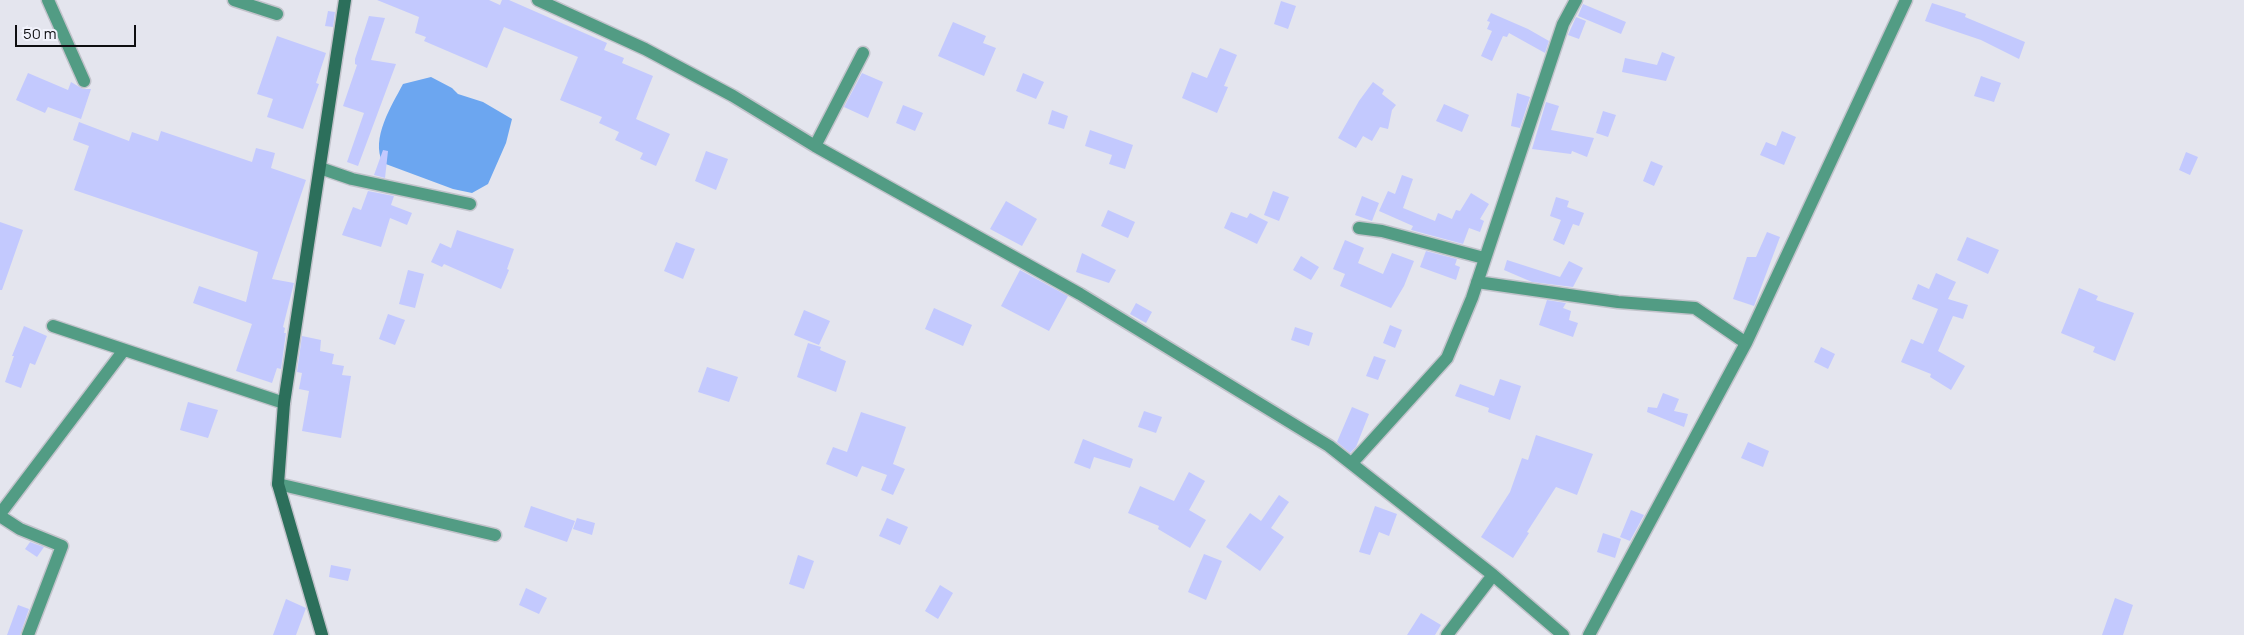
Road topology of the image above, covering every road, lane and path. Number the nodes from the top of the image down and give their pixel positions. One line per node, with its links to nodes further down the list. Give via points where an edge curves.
1 (48, 0): 9 (street)
2 (234, 0): 7 (street)
3 (345, 0): 11 (main road)
4 (538, 0): 10 (street, via 645,49 733,96)
5 (1576, 0): 14 (street, via 1563,24)
6 (1906, 0): 17 (street)
7 (277, 14)
8 (863, 53): 10 (street)
9 (84, 81)
10 (815, 146): 20 (street, via 1080,294)
11 (320, 168): 12 (street, via 352,179); 19 (main road)
12 (470, 204)
13 (1359, 228): 14 (street)
14 (1484, 258): 15 (street)
15 (1477, 282): 17 (street, via 1618,302 1695,308); 20 (street, via 1447,358)
16 (53, 326): 18 (street)
17 (1746, 343): 29 (street)
18 (124, 350): 19 (street); 22 (street)
19 (284, 403): 21 (main road)
20 (1352, 463): 24 (street)
21 (278, 484): 23 (street); 26 (main road)
22 (0, 515): 25 (street, via 20,529 62,546)
23 (495, 534)
24 (1493, 575): 27 (street); 28 (street)
25 (28, 635)
26 (322, 635)
27 (1447, 635)
28 (1563, 635)
29 (1589, 635)

